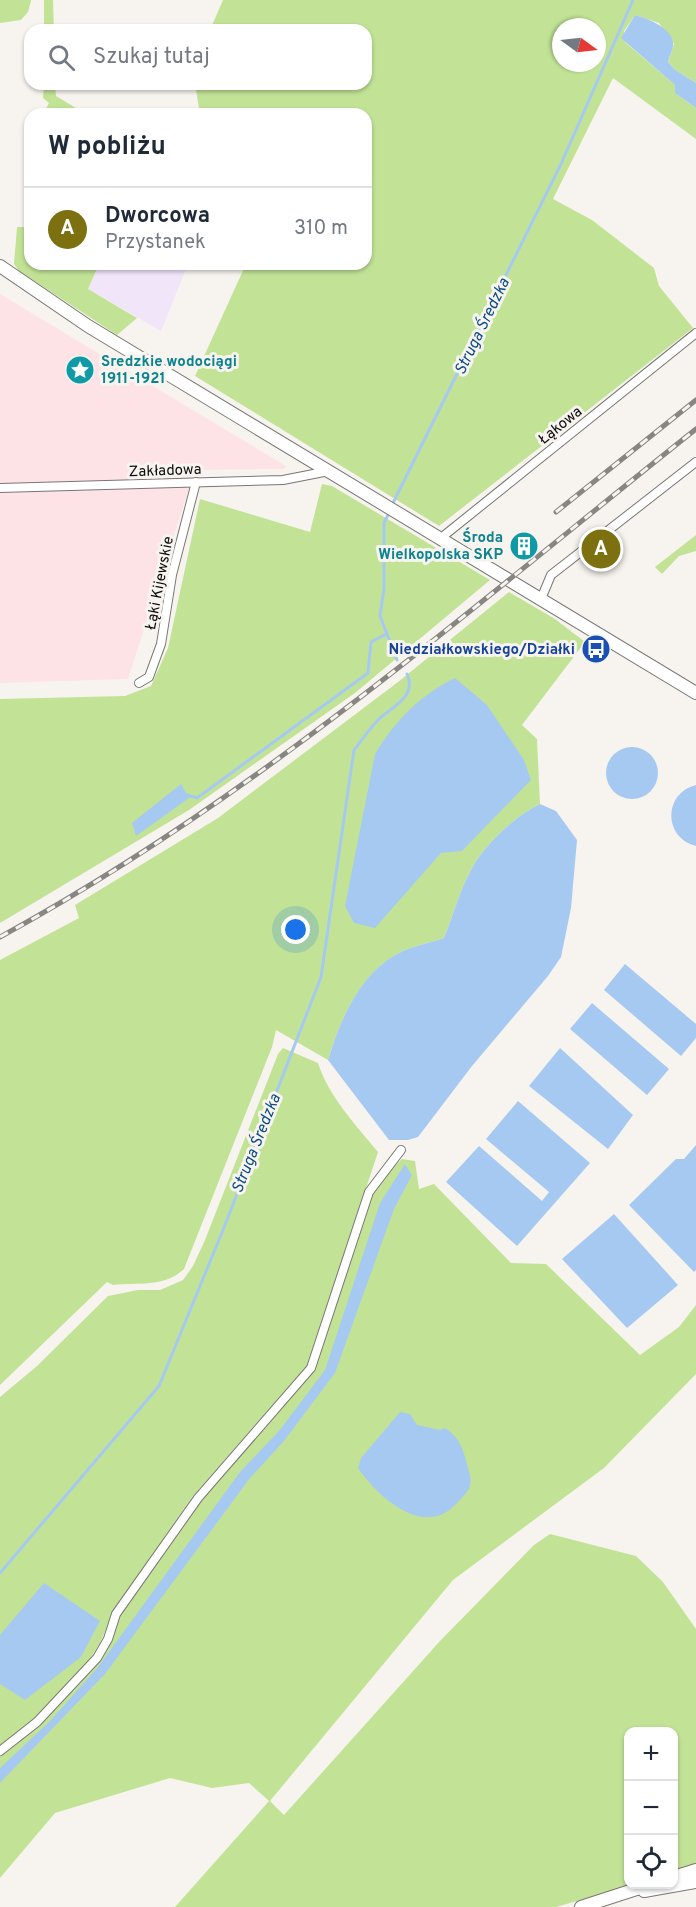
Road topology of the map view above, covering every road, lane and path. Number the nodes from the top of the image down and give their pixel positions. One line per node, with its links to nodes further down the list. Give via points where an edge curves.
1 (0, 266): 4 (street, via 70,314)
2 (696, 333): 7 (street, Łąkowa)
3 (696, 462): 8 (street, via 551,575)
4 (329, 471): 5 (street, Zakładowa, via 283,480); 7 (street)
5 (196, 482): 6 (street, Zakładowa); 9 (street, Łąki Kijewskie, via 172,575 161,644 149,677)
6 (0, 488)
7 (441, 538): 8 (street)
8 (541, 599): 10 (street)
9 (139, 683)
10 (696, 693)
11 (401, 1150): 12 (street, via 369,1192 311,1368 198,1497 116,1614 97,1658 37,1722)
12 (0, 1751)
13 (696, 1870): 14 (street)
14 (678, 1875)
15 (696, 1882): 17 (street)
16 (641, 1889): 17 (street)
17 (634, 1892): 18 (street)
18 (581, 1907)

